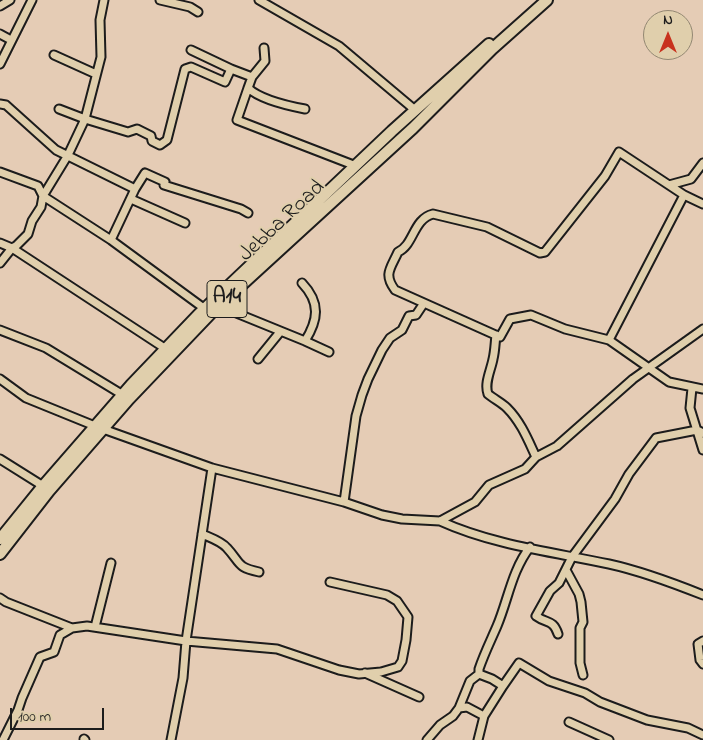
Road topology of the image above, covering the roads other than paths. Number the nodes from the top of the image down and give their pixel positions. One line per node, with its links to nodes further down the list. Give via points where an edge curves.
1 (10, 0): 9 (street)
2 (32, 0): 12 (street)
3 (104, 0): 18 (street, via 100,20 101,57)
4 (160, 0): 10 (street)
5 (259, 0): 8 (street)
6 (537, 0): 24 (highway)
7 (547, 0): 44 (highway, Jebba Road / A14)
8 (267, 2): 24 (street, via 339,46)
9 (0, 6)
10 (198, 12)
11 (0, 34): 12 (street)
12 (11, 40): 16 (street)
13 (264, 48): 19 (street, via 265,61)
14 (191, 50): 17 (street)
15 (54, 55): 18 (street)
16 (0, 64)
17 (231, 69): 19 (street); 25 (street, via 225,82 191,67 186,69 167,140 160,145 137,129 128,132)
18 (96, 74): 25 (street)
19 (252, 77): 20 (street)
20 (248, 88): 23 (street, via 254,93); 28 (street, via 237,120)
21 (0, 104): 26 (street, via 6,105 56,150)
22 (59, 108): 25 (street)
23 (305, 109)
24 (415, 110): 28 (highway)
25 (85, 119): 26 (street)
26 (68, 155): 31 (street); 33 (street)
27 (703, 163): 30 (street, via 691,179)
28 (356, 166): 45 (highway)
29 (0, 172): 33 (street, via 38,186)
30 (669, 185): 32 (street); 43 (street, via 619,152 605,176 546,252 540,253 486,227 436,214 427,216 405,249 398,252 388,274 388,281 395,290)
31 (135, 189): 34 (street); 36 (street, via 145,173 165,182 164,185)
32 (684, 195): 35 (street); 50 (street)
33 (44, 196): 38 (street); 40 (street, via 28,234)
34 (130, 199): 37 (street); 38 (street)
35 (703, 204)
36 (248, 213)
37 (185, 223)
38 (111, 240): 45 (street)
39 (0, 243): 40 (street)
40 (12, 248): 41 (street); 52 (street)
41 (0, 263)
42 (302, 283): 51 (street, via 310,292 316,318)
43 (424, 303): 49 (street); 67 (street, via 416,315 409,316 402,330 390,338 368,379 356,416)
44 (219, 306): 48 (street); 60 (highway, Jebba Road / A14)
45 (204, 308): 52 (highway)
46 (703, 329): 55 (street)
47 (0, 330): 59 (street, via 71,361)
48 (280, 332): 51 (street); 54 (street)
49 (496, 335): 50 (street, via 500,337 510,319 531,315); 63 (street, via 486,391 517,420)
50 (609, 340): 55 (street)
51 (305, 341): 53 (street)
52 (166, 349): 59 (highway)
53 (330, 352)
54 (258, 360)
55 (650, 367): 57 (street, via 669,382); 63 (street, via 557,446)
56 (0, 379): 60 (street, via 26,398)
57 (692, 388): 58 (street); 61 (street, via 690,408)
58 (703, 389)
59 (122, 395): 60 (highway)
60 (99, 428): 65 (street); 66 (highway); 72 (highway, Jebba Road / A14)
61 (700, 431): 62 (street); 73 (street, via 656,438)
62 (703, 450)
63 (536, 457): 68 (street, via 524,469 489,485 475,502)
64 (0, 459): 66 (street)
65 (212, 468): 67 (street); 69 (street)
66 (43, 486): 70 (highway)
67 (344, 502): 68 (street, via 382,516)
68 (440, 520): 71 (street, via 469,533)
69 (202, 534): 76 (street, via 220,542 238,564); 83 (street)
70 (0, 539)
71 (530, 547): 73 (street); 87 (street, via 514,578 479,669)
72 (0, 554)
73 (572, 557): 75 (street); 78 (street, via 620,568)
74 (111, 563): 80 (street)
75 (566, 570): 82 (street, via 536,616 555,626); 88 (street, via 581,602 580,663)
76 (259, 572)
77 (330, 582): 86 (street, via 387,595 397,601 408,616 402,661 398,666 381,672)
78 (703, 595)
79 (0, 598): 81 (street)
80 (95, 627): 81 (street); 83 (street)
81 (72, 628): 96 (street, via 60,635 54,652 40,657)
82 (558, 634)
83 (186, 641): 86 (street, via 277,649 339,670); 97 (street, via 183,678)
84 (703, 641): 85 (street, via 698,644)
85 (703, 664)
86 (365, 673): 90 (street)
87 (480, 674): 89 (street); 91 (street, via 470,681)
88 (583, 675)
89 (503, 686): 92 (street); 94 (street, via 519,663 550,681 600,702 647,720 688,728)
90 (419, 697)
91 (459, 708): 92 (street, via 467,706); 98 (street)
92 (484, 716): 95 (street)
93 (570, 722): 99 (street)
94 (703, 735)
95 (480, 738)
96 (3, 740)
97 (171, 740)
98 (427, 740)
99 (609, 740)

